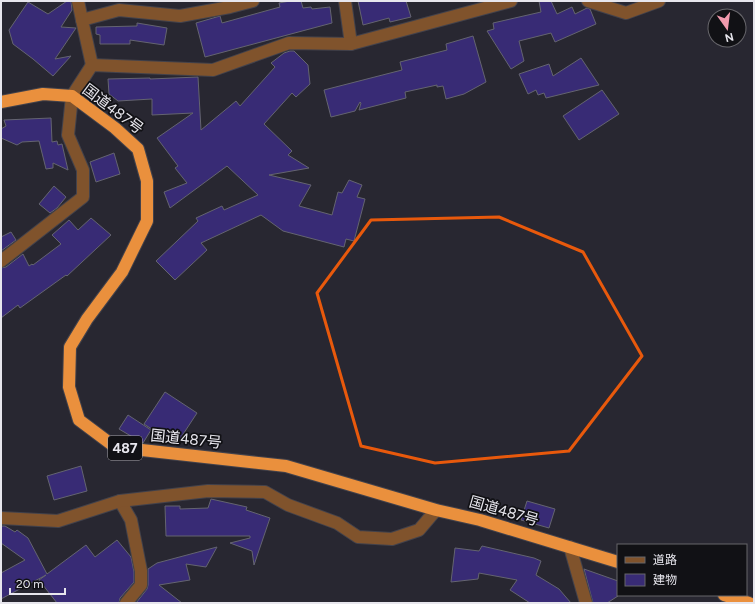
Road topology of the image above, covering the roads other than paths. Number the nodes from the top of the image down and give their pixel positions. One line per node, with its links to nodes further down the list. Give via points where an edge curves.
1 (78, 1): 7 (street)
2 (252, 1): 7 (street, via 180,16 119,10)
3 (345, 1): 8 (street)
4 (510, 1): 8 (street)
5 (588, 1): 6 (street, via 626,12)
6 (659, 1)
7 (82, 20): 9 (street)
8 (350, 44): 9 (street, via 289,42 213,70)
9 (92, 65): 10 (street)
10 (72, 96): 11 (highway, 国道487号, via 43,94); 12 (street, via 68,135 83,170 83,197); 14 (highway, 国道487号 / 487, via 138,149 147,181 147,222 122,272 70,347 69,388 79,420 115,447 286,466)
11 (1, 102)
12 (1, 261)
13 (120, 501): 14 (street, via 208,491 265,492 288,505 337,523 358,536 392,539 419,530); 15 (street, via 58,521); 19 (street, via 131,520 141,571 141,585)
14 (436, 510): 16 (highway, 国道487号 / 487, via 480,520)
15 (1, 518)
16 (570, 547): 17 (highway, 国道487号 / 487); 20 (street)
17 (617, 562)
18 (727, 596): 21 (highway)
19 (126, 603)
20 (586, 603)
21 (749, 603)

